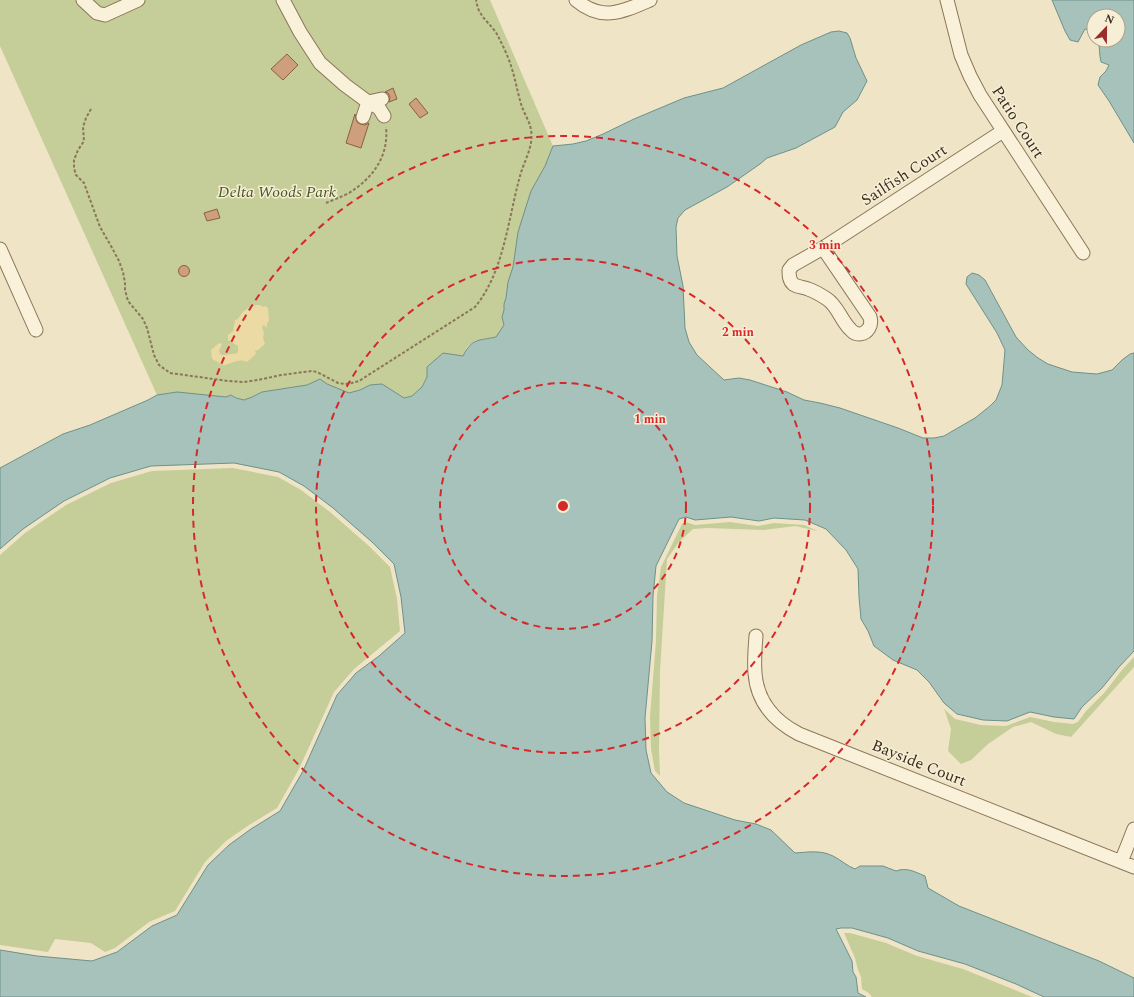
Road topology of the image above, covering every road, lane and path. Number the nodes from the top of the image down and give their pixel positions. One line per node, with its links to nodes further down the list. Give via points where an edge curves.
1 (83, 0): 2 (street, via 97,12 105,15)
2 (138, 0)
3 (283, 0): 9 (street, via 320,63)
4 (476, 0): 10 (path, via 480,13 497,33 504,48 532,136 499,258 486,292 475,308 352,383 338,383 312,371 244,382 228,381 170,373 159,366 148,328 128,301 119,261 100,227 84,183 76,175 74,168 74,160 84,141 83,127)
5 (576, 0): 6 (street, via 593,11 615,14)
6 (650, 0)
7 (947, 0): 13 (street, Patio Court, via 961,55 980,96)
8 (382, 99): 9 (street)
9 (368, 102): 11 (street, via 379,108); 12 (street)
10 (91, 109)
11 (384, 116): 14 (path, via 387,141 379,164 362,183)
12 (363, 117)
13 (1003, 131): 15 (street, Sailfish Court); 17 (street, Patio Court)
14 (326, 203)
15 (823, 248): 15 (street, Sailfish Court, via 793,265 789,270 789,278 793,284 826,298 851,332 863,334 870,328 870,317)
16 (0, 249): 18 (street)
17 (1083, 253)
18 (36, 330)
19 (756, 636): 21 (street, Bayside Court, via 755,673 761,699 768,710 787,728)
20 (1134, 830): 21 (street)
21 (1121, 862): 22 (street, Bayside Court)
22 (1134, 867)

